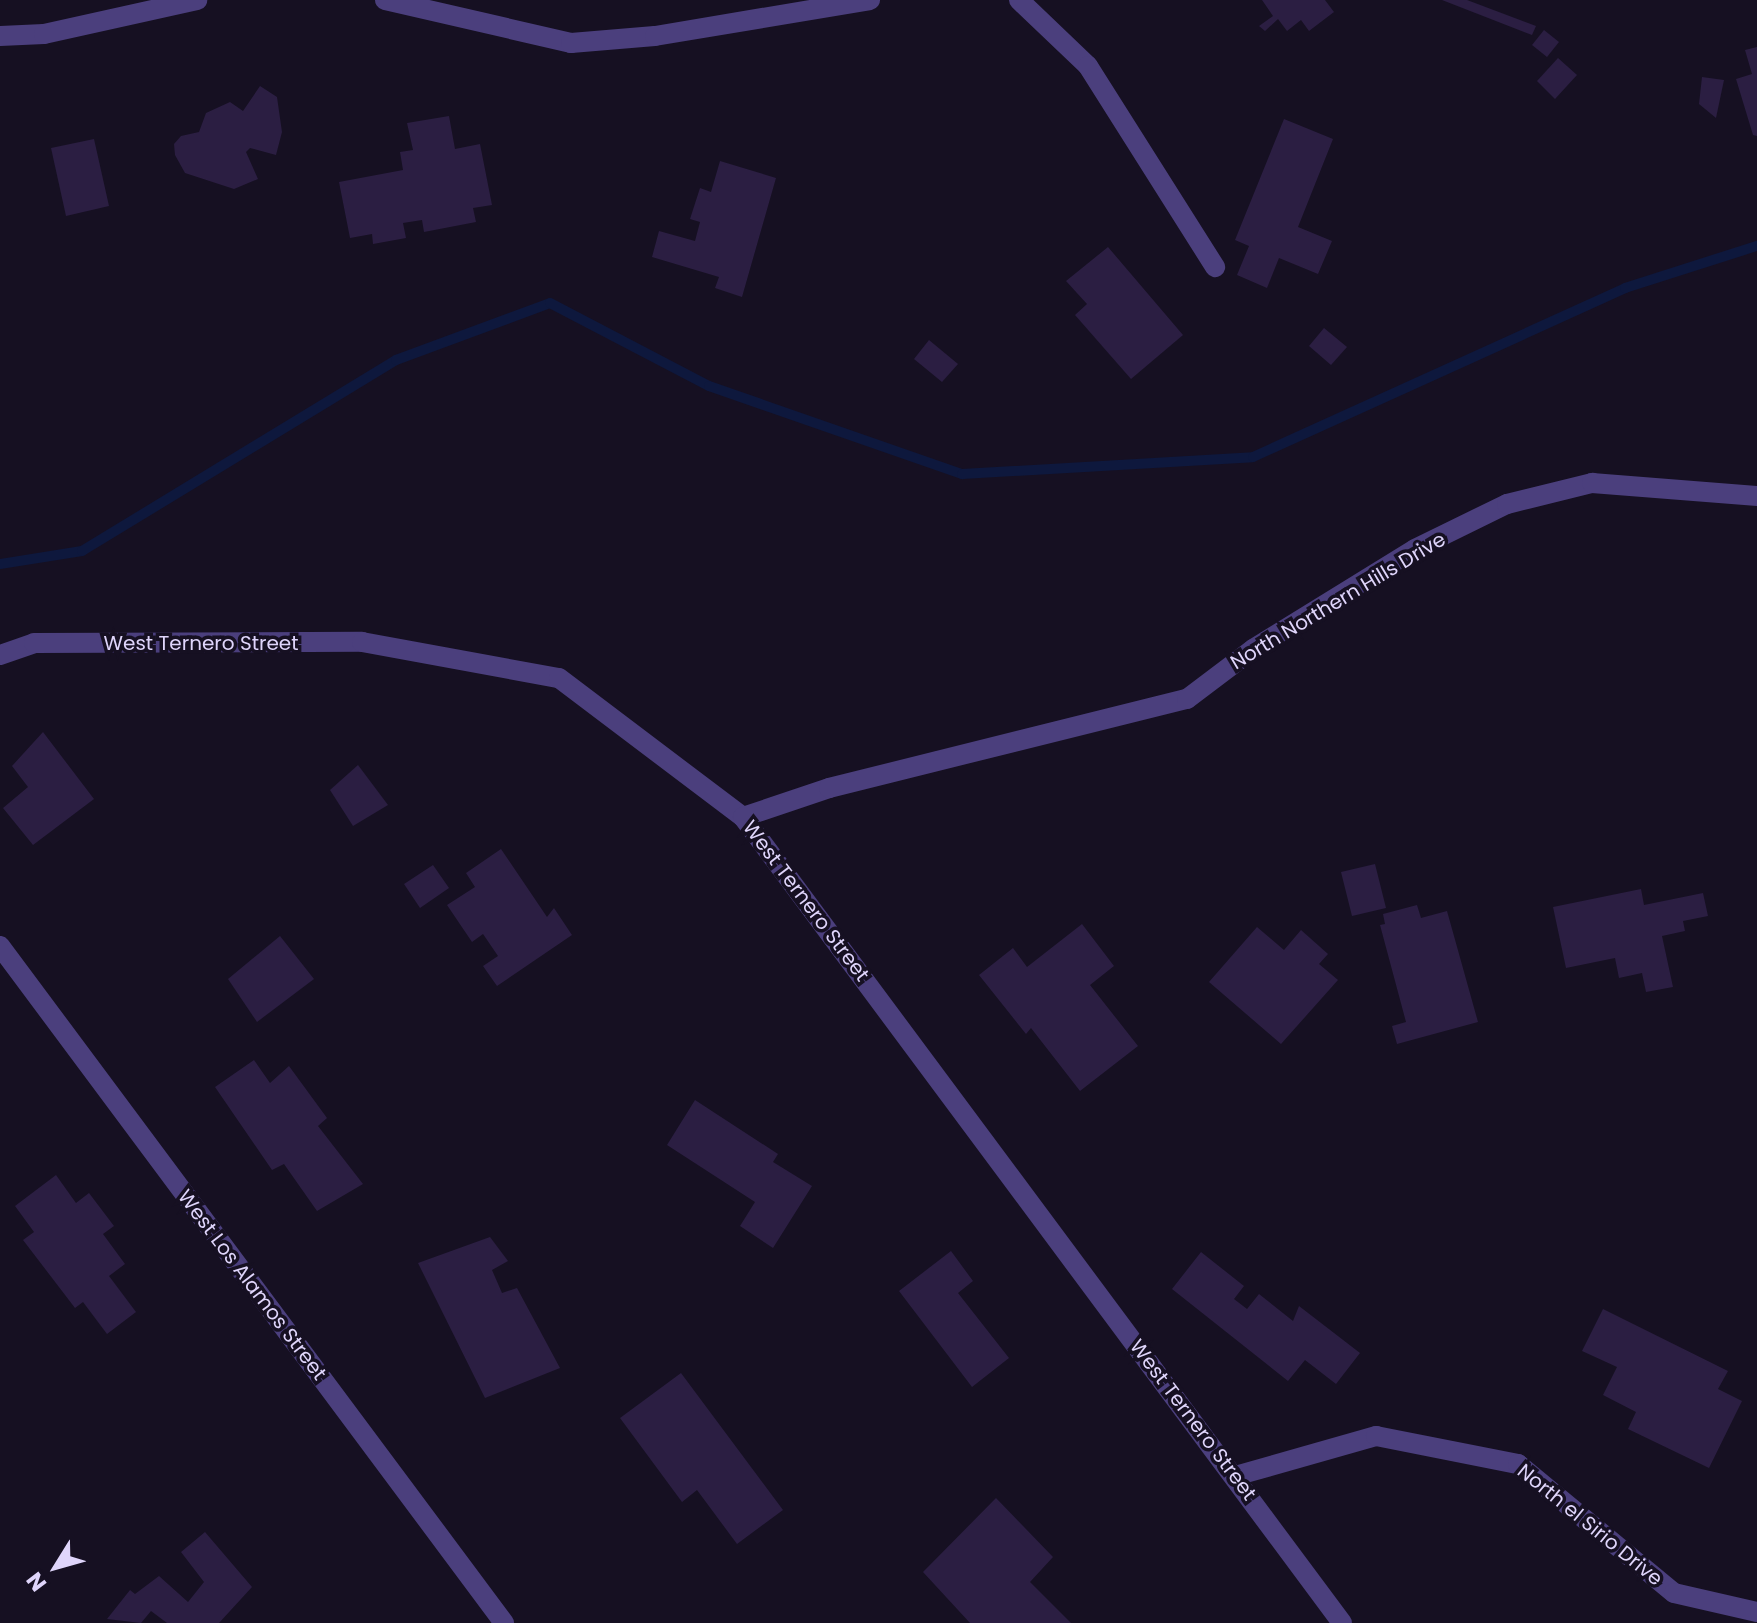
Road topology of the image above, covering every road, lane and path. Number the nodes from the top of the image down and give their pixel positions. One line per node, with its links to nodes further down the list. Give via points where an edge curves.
1 (197, 0): 5 (street, via 44,34)
2 (385, 0): 3 (street, via 571,43 655,36)
3 (870, 0)
4 (1019, 0): 6 (street, via 1088,66)
5 (0, 36)
6 (1215, 267)
7 (1757, 496): 9 (street, North Northern Hills Drive, via 1592,483 1507,504 1415,549 1253,649 1187,699 829,788)
8 (0, 655): 9 (street, West Ternero Street, via 34,643 362,642 559,678)
9 (743, 817): 11 (street, West Ternero Street)
10 (0, 946): 13 (street, West Los Alamos Street)
11 (1235, 1476): 12 (street, North el Sirio Drive, via 1376,1436 1518,1464 1674,1593); 14 (street, West Ternero Street)
12 (1757, 1612)
13 (504, 1623)
14 (1342, 1623)

